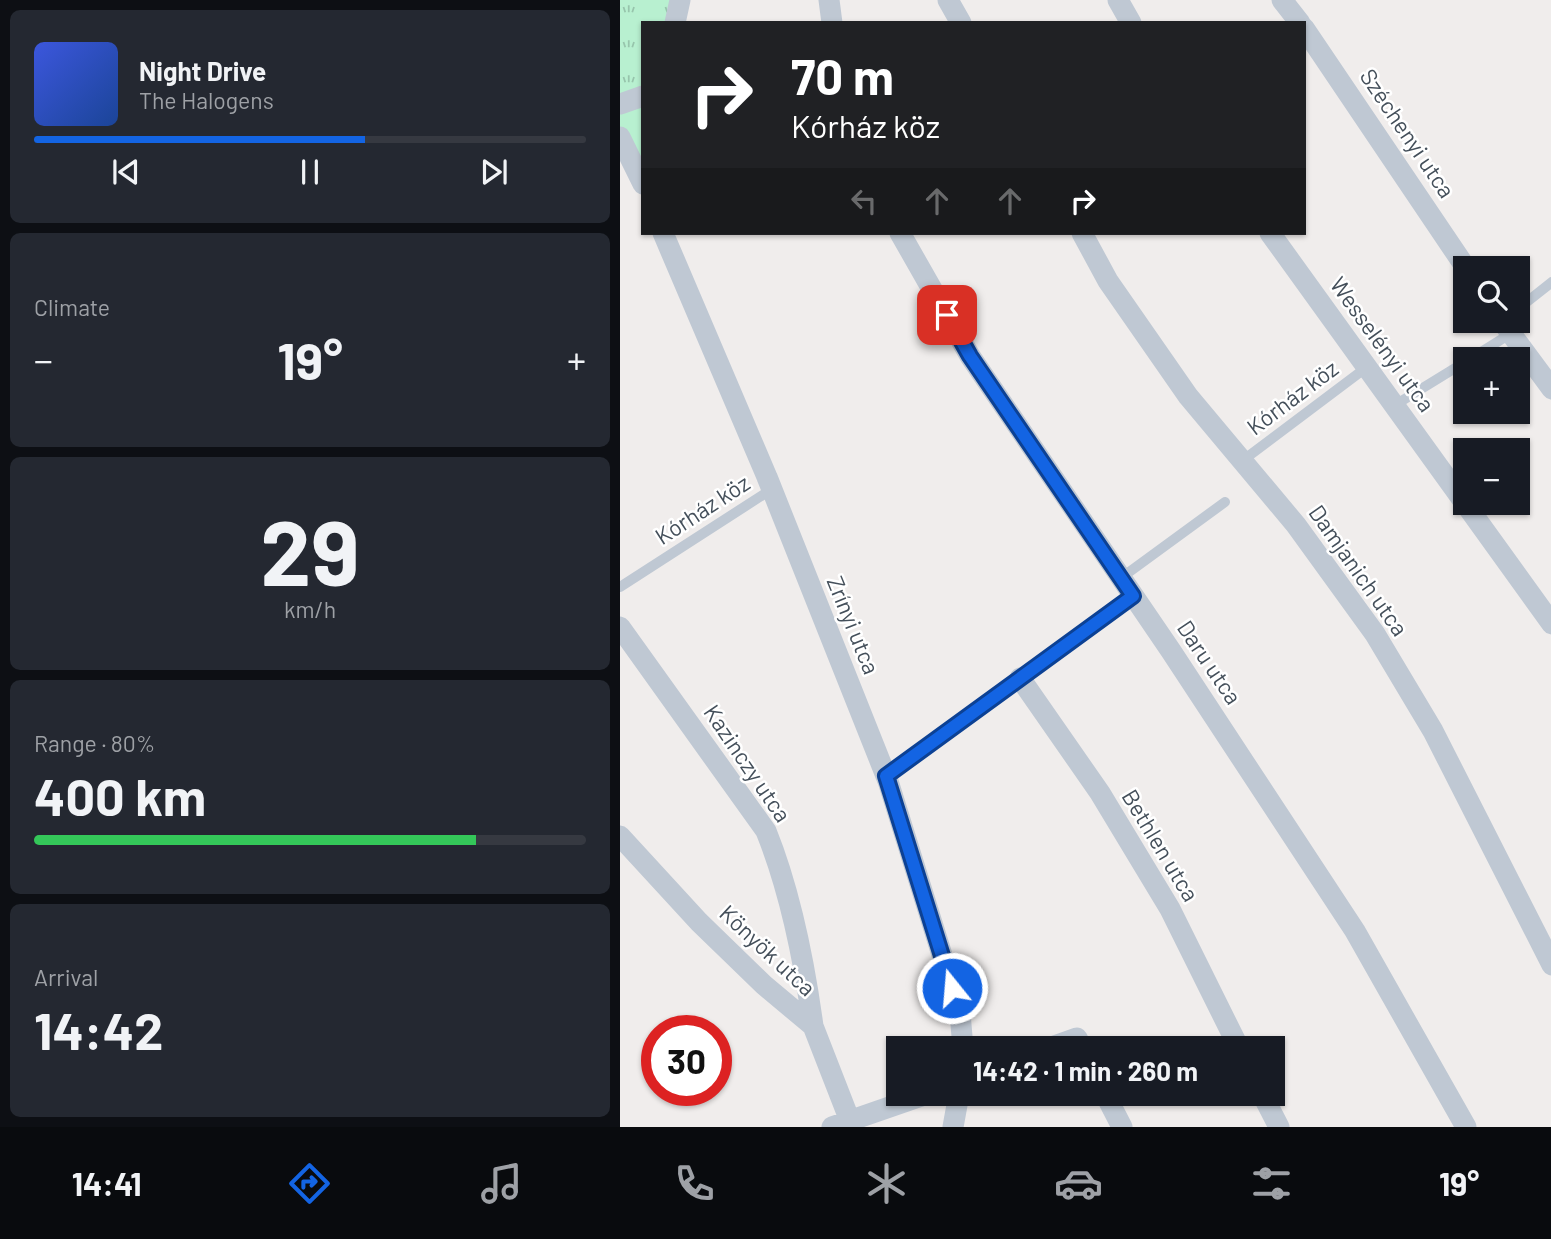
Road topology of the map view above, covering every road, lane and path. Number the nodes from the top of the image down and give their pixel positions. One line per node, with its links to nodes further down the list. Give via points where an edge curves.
1 (680, 0): 6 (street)
2 (829, 0): 7 (street)
3 (948, 0): 8 (street)
4 (1118, 0): 9 (street)
5 (1282, 0): 10 (street)
6 (675, 21)
7 (832, 21)
8 (960, 21)
9 (1130, 21)
10 (1298, 21)
11 (1306, 30): 20 (street, Széchenyi utca)
12 (641, 97): 13 (street)
13 (620, 104)
14 (620, 137): 15 (street)
15 (641, 180)
16 (664, 235): 31 (street, Zrínyi utca)
17 (901, 235): 34 (street, Daru utca, via 970,356)
18 (1083, 235): 30 (street, Damjanich utca, via 1108,281 1188,396)
19 (1270, 235): 26 (street, Wesselényi utca)
20 (1458, 256)
21 (1552, 282): 22 (lane)
22 (1530, 301)
23 (1495, 333): 25 (lane)
24 (1515, 333): 28 (street)
25 (1482, 347)
26 (1367, 367): 29 (street, Wesselényi utca); 30 (lane, Kórház köz)
27 (1453, 369): 29 (lane)
28 (1552, 389)
29 (1395, 405): 35 (street, Wesselényi utca)
30 (1242, 461): 40 (street, Damjanich utca, via 1296,525 1375,634 1433,731)
31 (772, 489): 33 (lane, Kórház köz); 38 (street, Zrínyi utca)
32 (1225, 502): 34 (lane)
33 (620, 587)
34 (1127, 587): 37 (lane); 52 (street, Daru utca, via 1356,931)
35 (1552, 624)
36 (620, 627): 41 (street, Kazinczy utca, via 766,831 805,965)
37 (1020, 678): 38 (lane); 43 (street, Bethlen utca, via 1100,793 1170,909)
38 (886, 776): 42 (street, Zrínyi utca, via 960,1013)
39 (620, 836): 41 (street, Könyök utca, via 699,922)
40 (1552, 965)
41 (813, 1026): 48 (street, Könyök utca)
42 (962, 1036)
43 (1233, 1036)
44 (893, 1106): 48 (street)
45 (957, 1106): 49 (street)
46 (1111, 1106): 50 (street)
47 (1268, 1106): 51 (street)
48 (841, 1124)
49 (953, 1127)
50 (1122, 1127)
51 (1279, 1127)
52 (1466, 1127)

